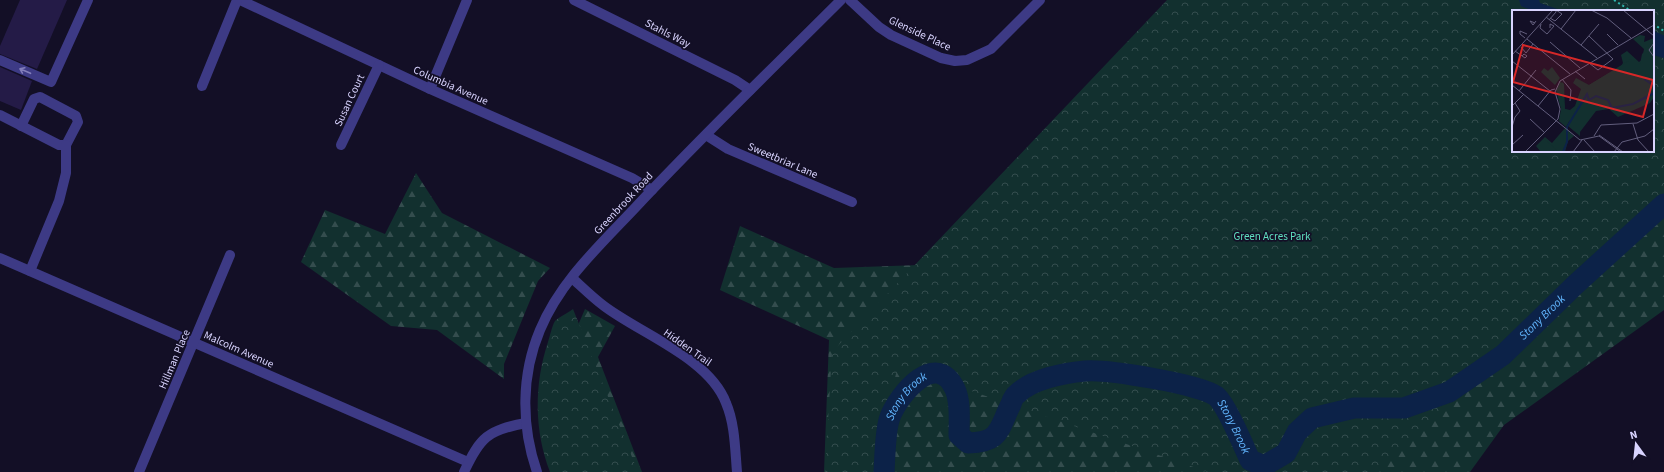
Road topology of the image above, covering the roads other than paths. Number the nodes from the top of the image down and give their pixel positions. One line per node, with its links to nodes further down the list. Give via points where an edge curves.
1 (88, 0): 9 (street, one-way to 9, via 51,82)
2 (237, 0): 11 (street)
3 (240, 0): 10 (street, Columbia Avenue)
4 (467, 0): 12 (street)
5 (574, 0): 13 (street, Stahls Way, via 735,80)
6 (841, 0): 13 (street, Greenbrook Road)
7 (850, 0): 8 (street, Glenside Place, via 891,35 941,58 955,61 967,60 991,49)
8 (1040, 0)
9 (0, 60)
10 (379, 65): 12 (street, Columbia Avenue); 18 (street, Susan Court)
11 (202, 86)
12 (430, 89): 19 (street, Columbia Avenue, via 632,178)
13 (750, 90): 16 (street, Greenbrook Road)
14 (0, 116): 15 (street)
15 (22, 126): 17 (street, via 59,145); 17 (street, via 34,99 40,97 76,116 78,122)
16 (706, 136): 19 (street, Greenbrook Road); 20 (street, Sweetbriar Lane, via 728,150)
17 (66, 145): 23 (street, via 66,173)
18 (342, 145)
19 (652, 190): 24 (street, Greenbrook Road)
20 (852, 202)
21 (230, 255): 25 (street, Hillman Place)
22 (0, 258): 23 (street, Malcolm Avenue)
23 (30, 271): 25 (street, Malcolm Avenue)
24 (572, 278): 26 (street, Greenbrook Road, via 551,307 535,342 526,382); 31 (street, Hidden Trail, via 604,306 691,361 708,375 721,393 730,413)
25 (195, 342): 27 (street, Malcolm Avenue); 28 (street, Hillman Place)
26 (526, 423): 27 (street, via 507,427 488,436 479,444); 30 (street, Greenbrook Road)
27 (468, 462): 29 (street)
28 (139, 472)
29 (464, 472)
30 (537, 472)
31 (737, 472)

